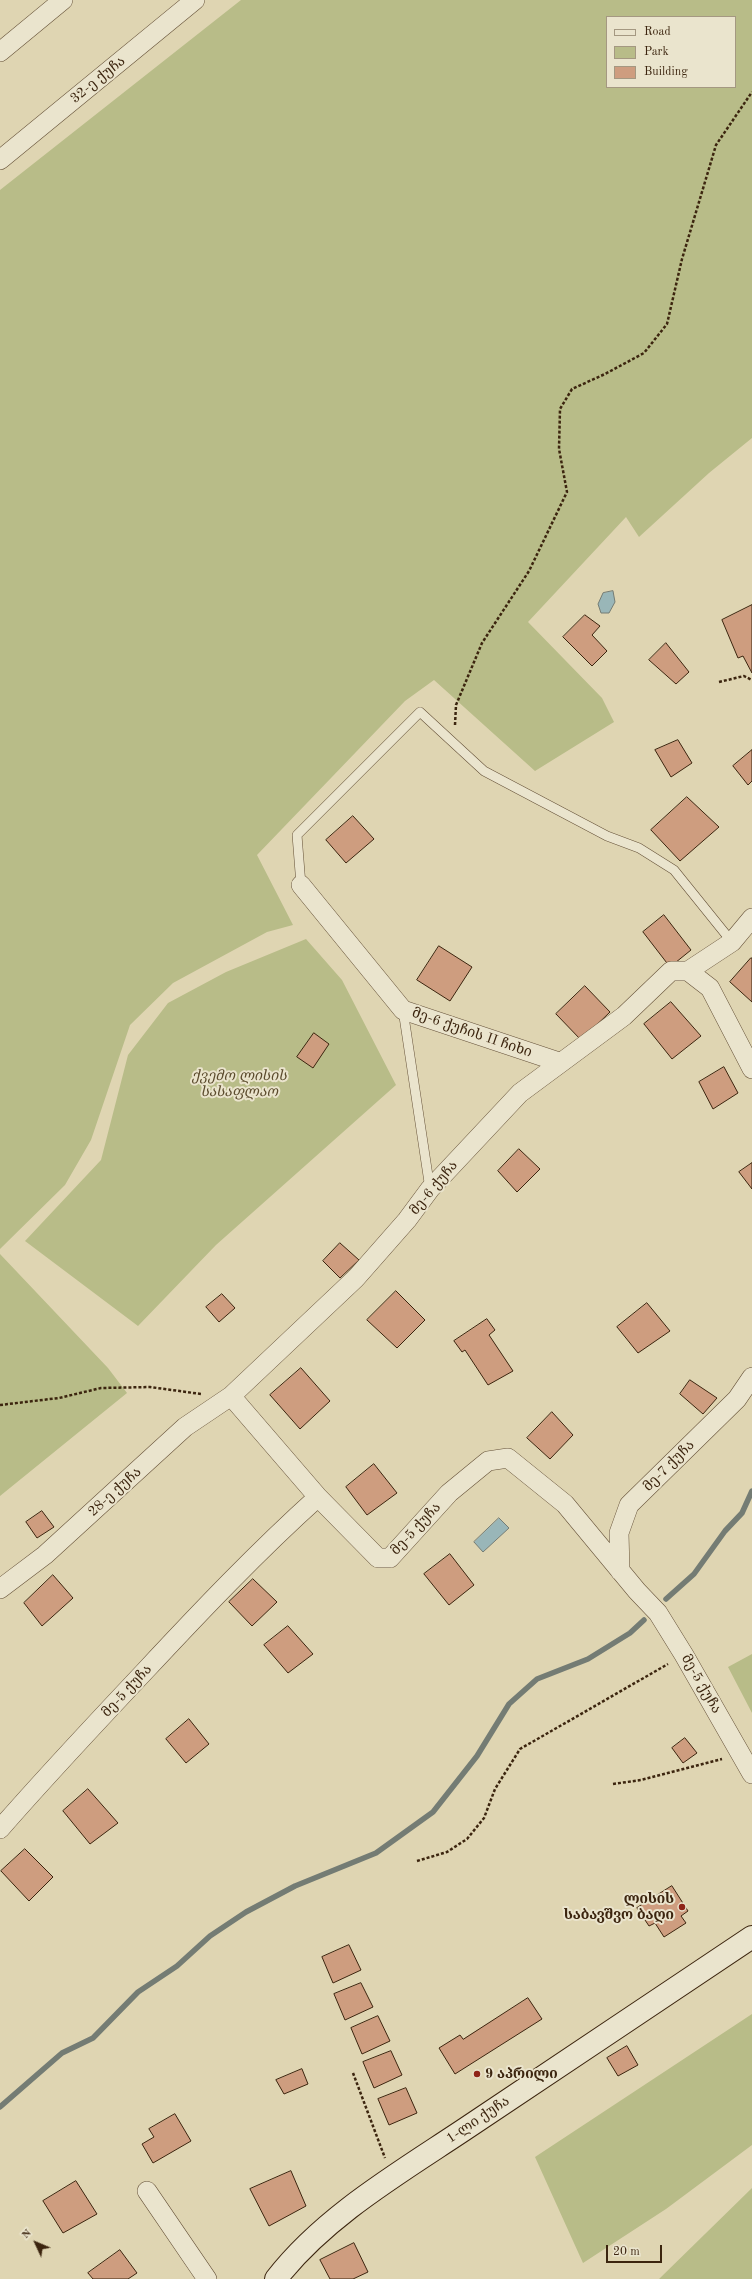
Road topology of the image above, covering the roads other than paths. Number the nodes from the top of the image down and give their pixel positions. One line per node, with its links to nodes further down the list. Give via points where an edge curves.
1 (63, 0): 3 (street)
2 (195, 0): 4 (street, 32-ე ქუჩა)
3 (0, 52)
4 (0, 160)
5 (301, 885): 7 (lane, via 297,835 420,712 484,771 607,836 638,848 674,870); 9 (street, მე-6 ქუჩის II ჩიხი)
6 (752, 918): 7 (street, მე-6 ქუჩა)
7 (732, 942): 8 (street, მე-6 ქუჩა)
8 (688, 971): 10 (street, მე-6 ქუჩა, via 671,972 624,1016); 11 (street, via 710,988)
9 (403, 1010): 10 (street, მე-6 ქუჩის II ჩიხი); 12 (lane)
10 (559, 1062): 12 (street, მე-6 ქუჩა, via 520,1093)
11 (752, 1069)
12 (430, 1189): 14 (street, მე-6 ქუჩა, via 407,1220 356,1278)
13 (752, 1377): 16 (street, მე-7 ქუჩა, via 737,1400 630,1505 619,1533)
14 (231, 1396): 15 (street); 17 (street, 28-ე ქუჩა, via 185,1427 45,1555)
15 (318, 1498): 16 (street, მე-5 ქუჩა, via 378,1558 390,1558 449,1493 488,1461 508,1458 565,1504); 19 (street, მე-5 ქუჩა, via 271,1539 206,1606)
16 (620, 1571): 18 (street, მე-5 ქუჩა, via 658,1613)
17 (0, 1589)
18 (752, 1774)
19 (0, 1829)
20 (752, 1937): 23 (main road, 1-ლი ქუჩა, via 392,2178 320,2232 295,2254)
21 (147, 2191): 22 (street)
22 (207, 2279)
23 (276, 2279)

